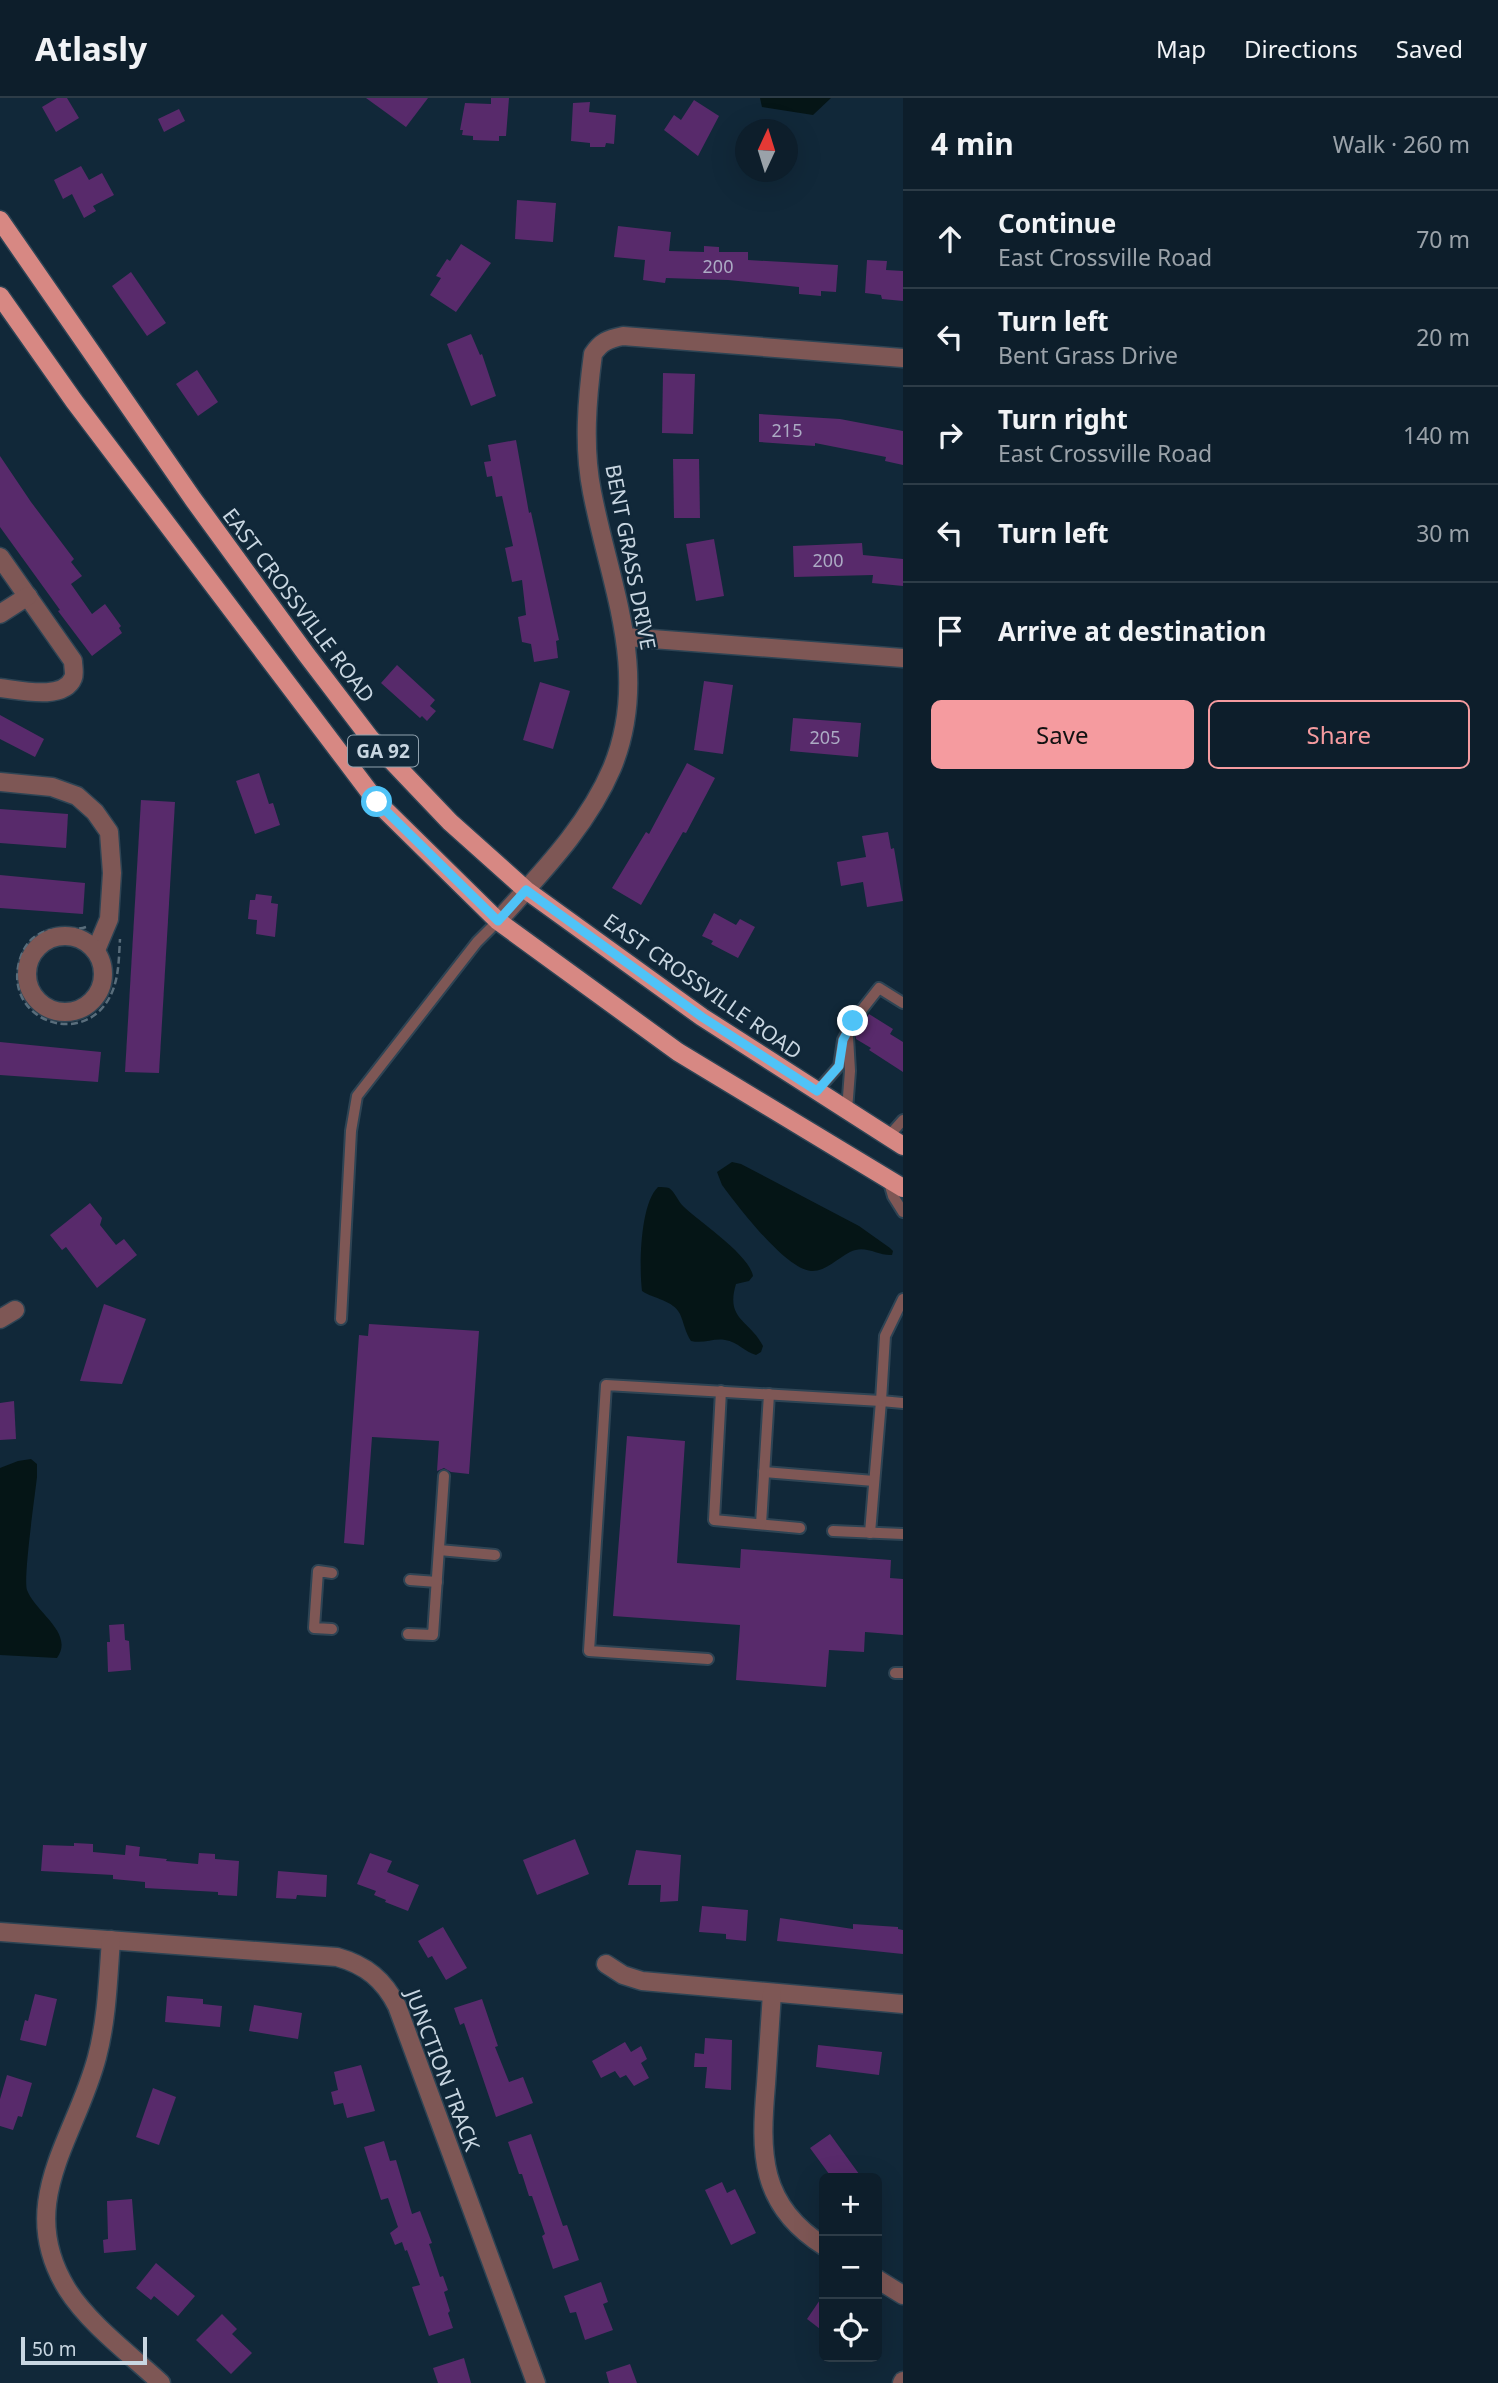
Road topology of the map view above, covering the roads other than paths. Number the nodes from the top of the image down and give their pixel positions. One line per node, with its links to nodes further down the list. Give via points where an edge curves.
1 (0, 220): 11 (main road, EAST CROSSVILLE ROAD / GA 92, via 193,499 370,738 450,822)
2 (0, 296): 12 (main road, GA 92, via 377,802)
3 (903, 358): 7 (street, BENT GRASS DRIVE, via 623,336 599,345 593,354 589,386 591,490)
4 (0, 556): 5 (street)
5 (28, 596): 6 (street); 9 (street, via 73,661 73,677 65,688 47,693)
6 (0, 614)
7 (626, 637): 8 (street); 11 (street, BENT GRASS DRIVE, via 628,702 612,768 586,816)
8 (903, 658)
9 (0, 688)
10 (0, 782): 13 (street, via 52,787 77,796 109,832 109,919)
11 (526, 890): 12 (street, BENT GRASS DRIVE); 16 (main road, EAST CROSSVILLE ROAD / GA 92, via 702,1017)
12 (498, 921): 20 (main road, GA 92, via 678,1052); 23 (lane, via 357,1096)
13 (96, 950): 13 (street, via 71,936 43,943 27,968 34,996 60,1012 89,1005 104,979)
14 (903, 1003): 15 (lane, via 879,988)
15 (847, 1034): 16 (lane, via 839,1066); 17 (lane)
16 (817, 1091): 17 (main road, EAST CROSSVILLE ROAD / GA 92)
17 (847, 1110): 19 (main road, EAST CROSSVILLE ROAD / GA 92)
18 (903, 1120): 19 (lane)
19 (895, 1141)
20 (896, 1184): 21 (lane, via 893,1196)
21 (903, 1212)
22 (903, 1298): 26 (lane, via 885,1336)
23 (341, 1319)
24 (721, 1391): 25 (lane); 31 (lane, via 714,1520); 43 (lane, via 606,1385 589,1651)
25 (769, 1394): 26 (lane); 28 (lane)
26 (881, 1401): 27 (lane); 30 (lane)
27 (903, 1403)
28 (764, 1472): 30 (lane); 31 (lane)
29 (444, 1476): 36 (lane)
30 (874, 1481): 34 (lane)
31 (761, 1524): 32 (lane)
32 (800, 1528)
33 (832, 1531): 34 (lane)
34 (870, 1532): 35 (lane)
35 (903, 1534)
36 (439, 1550): 37 (lane); 40 (lane)
37 (495, 1555)
38 (332, 1573): 41 (lane, via 318,1571 314,1628)
39 (410, 1580): 40 (lane)
40 (437, 1582): 42 (lane, via 433,1636)
41 (332, 1629)
42 (408, 1634)
43 (708, 1659)
44 (0, 1933): 45 (street, JUNCTION TRACK)
45 (111, 1940): 52 (street, via 97,2056 54,2167 46,2220 53,2256 68,2290 87,2314); 53 (street, JUNCTION TRACK, via 337,1957 380,1980 397,2006)
46 (606, 1964): 47 (street, via 642,1981)
47 (772, 1993): 48 (street); 49 (street, via 762,2136 765,2164 789,2216)
48 (903, 2004)
49 (819, 2243)
50 (882, 2282): 51 (street)
51 (903, 2295)
52 (161, 2383)
53 (536, 2383)

